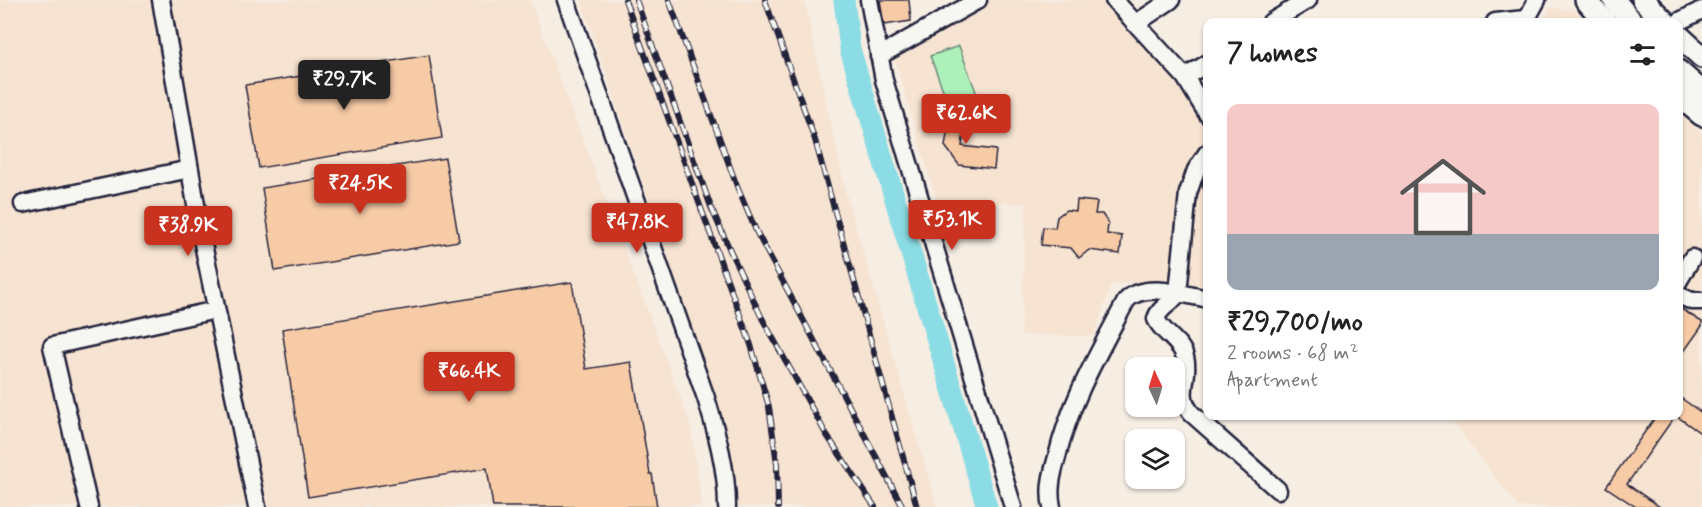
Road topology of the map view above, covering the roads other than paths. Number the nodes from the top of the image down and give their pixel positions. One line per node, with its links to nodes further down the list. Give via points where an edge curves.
1 (161, 0): 32 (street)
2 (566, 0): 44 (street, via 706,398 719,440)
3 (869, 0): 22 (street)
4 (978, 0): 12 (street)
5 (1114, 0): 20 (street)
6 (1171, 0): 20 (street)
7 (1308, 0): 14 (street)
8 (1538, 0): 15 (street)
9 (1586, 0): 16 (main road)
10 (1614, 0): 17 (main road)
11 (1643, 0): 18 (main road)
12 (950, 8): 22 (street)
13 (1702, 10): 19 (street)
14 (1278, 18)
15 (1528, 18)
16 (1602, 18)
17 (1629, 18)
18 (1665, 18)
19 (1683, 21)
20 (1135, 24): 26 (street)
21 (1683, 35): 23 (main road)
22 (879, 56): 45 (street)
23 (1701, 56)
24 (1203, 66): 26 (street)
25 (1683, 75): 27 (main road)
26 (1185, 77): 29 (street)
27 (1702, 92)
28 (1683, 99): 30 (main road)
29 (1203, 108)
30 (1702, 115)
31 (1203, 160): 36 (street, via 1188,193)
32 (190, 170): 33 (street); 40 (street)
33 (23, 204)
34 (1691, 257): 35 (street)
35 (1683, 272)
36 (1178, 293): 38 (street); 41 (street, via 1156,319 1184,354 1185,405); 46 (street, via 1136,292 1126,301 1067,421 1051,482)
37 (1683, 297): 39 (street)
38 (1203, 298)
39 (1702, 301)
40 (216, 310): 42 (street, via 52,346); 43 (street)
41 (1278, 490)
42 (89, 507)
43 (257, 507)
44 (727, 507)
45 (1013, 507)
46 (1052, 507)

